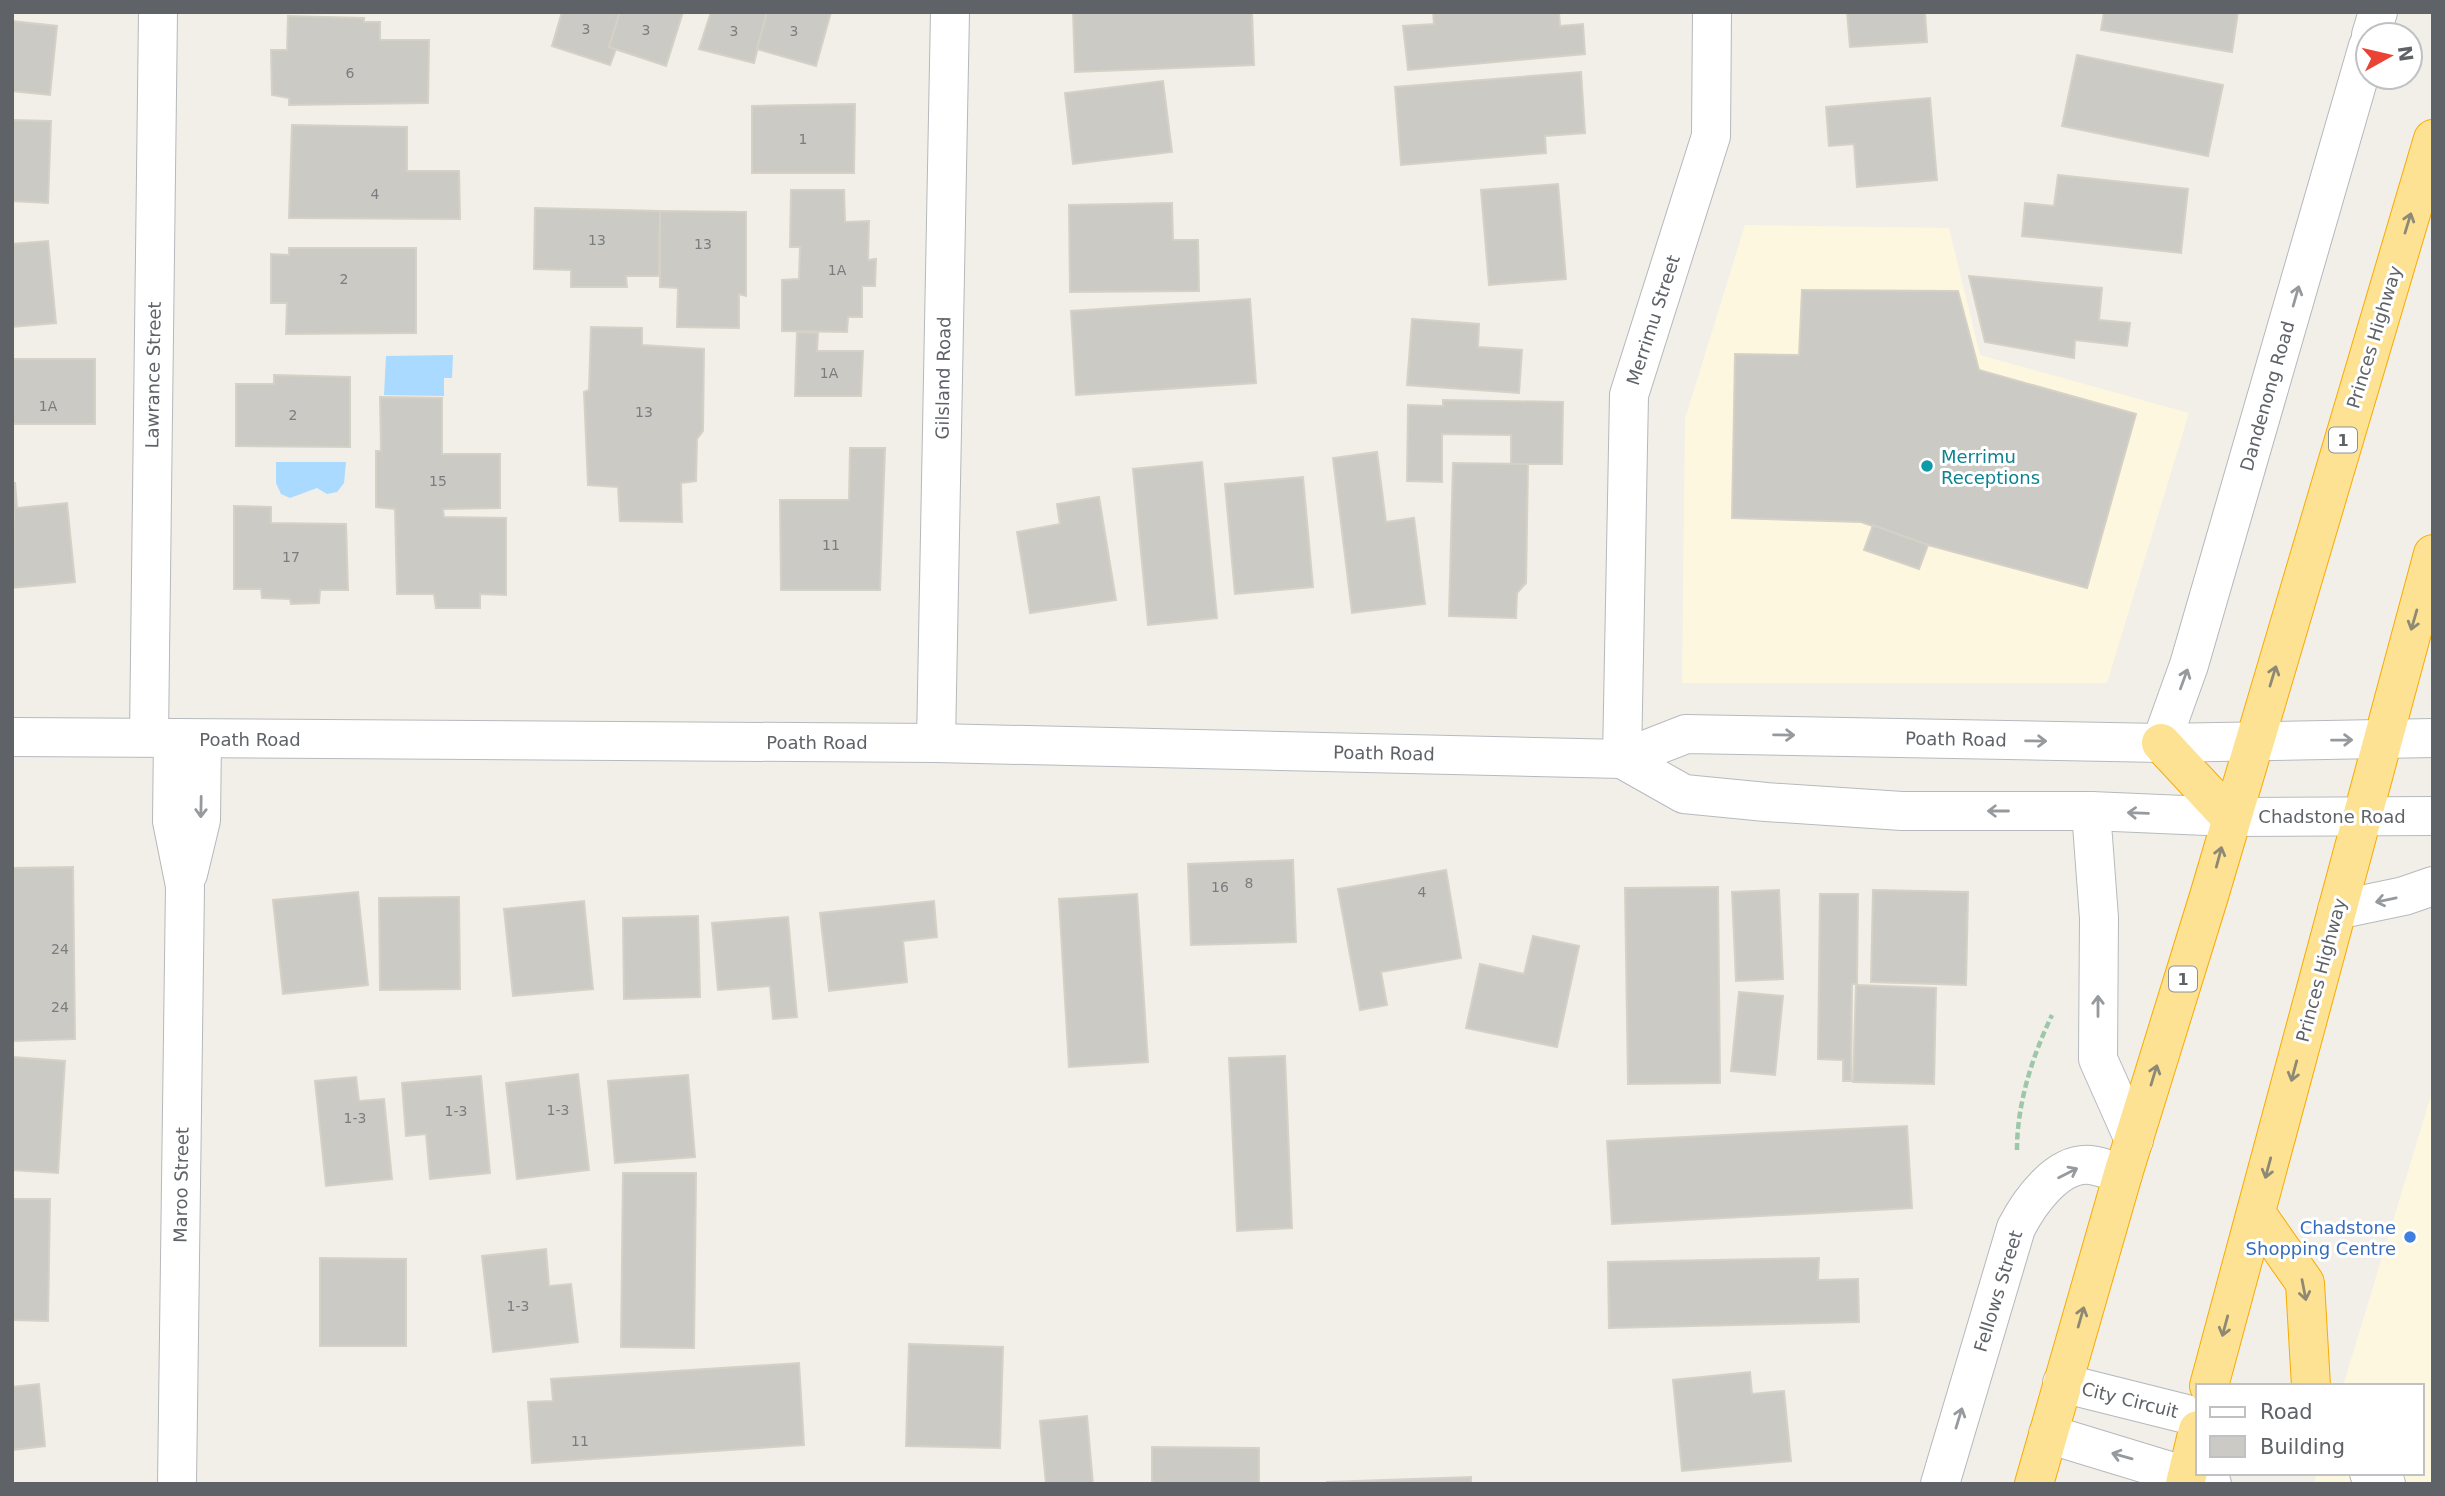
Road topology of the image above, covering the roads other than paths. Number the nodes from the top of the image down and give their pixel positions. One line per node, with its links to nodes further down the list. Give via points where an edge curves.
1 (158, 12): 8 (street, Lawrance Street)
2 (950, 12): 12 (street, Gilsland Road)
3 (1712, 12): 14 (street, Merrimu Street, via 1711,136 1629,395)
4 (2355, 91): 13 (street, Dandenong Road, one-way to 4, via 2193,651)
5 (2433, 139): 11 (highway, Princes Highway / 1, one-way to 5)
6 (2433, 554): 10 (highway, Princes Highway, one-way to 10)
7 (12, 737): 8 (street, Poath Road)
8 (175, 738): 12 (street, Poath Road); 29 (street, Maroo Street, one-way to 29, via 201,820 185,886)
9 (2433, 738): 10 (street)
10 (2382, 739): 11 (street, one-way to 10); 16 (highway, Princes Highway)
11 (2253, 741): 13 (street, Poath Road); 18 (highway, Princes Highway / 1)
12 (936, 743): 14 (street, Poath Road)
13 (2161, 743): 14 (street, Poath Road, one-way to 13, via 1686,734); 18 (highway)
14 (1622, 758): 15 (street, Poath Road, one-way to 14, via 1902,811 1684,794)
15 (2091, 811): 18 (street, Poath Road, one-way to 15); 21 (street, one-way to 15, via 2098,1059 2099,918)
16 (2364, 816): 17 (street, Chadstone Road); 18 (street, Chadstone Road); 20 (highway, Princes Highway)
17 (2433, 816)
18 (2230, 817): 21 (highway, 1, one-way to 18)
19 (2433, 886): 20 (street, one-way to 20)
20 (2337, 910): 22 (highway, Princes Highway, one-way to 22)
21 (2128, 1157): 23 (highway, 1, one-way to 21); 30 (street, Fellows Street, one-way to 21, via 2025,1210 2050,1182 2070,1170)
22 (2256, 1213): 24 (highway, Princes Highway, one-way to 24); 25 (highway, one-way to 25, via 2305,1283)
23 (2062, 1383): 26 (street, City Circuit); 27 (highway, 1)
24 (2210, 1384)
25 (2311, 1384)
26 (2196, 1416)
27 (2048, 1434): 28 (street, one-way to 27); 31 (highway, 1)
28 (2195, 1481)
29 (177, 1484)
30 (1940, 1484)
31 (2034, 1484)

